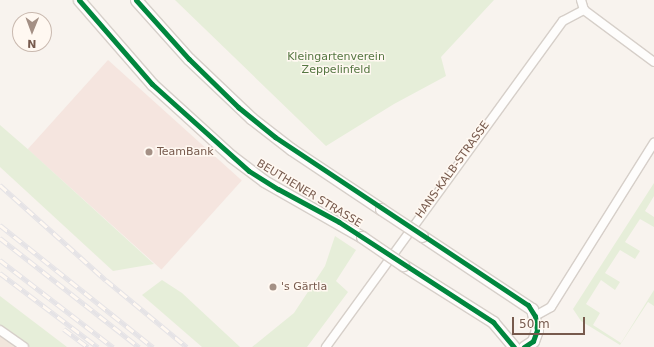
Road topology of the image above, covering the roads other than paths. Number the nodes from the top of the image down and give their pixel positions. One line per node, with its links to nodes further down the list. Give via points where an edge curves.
1 (80, 0): 11 (main road, BEUTHENER STRASSE, bridge, via 152,84 231,156 264,181 362,237 493,322)
2 (136, 0): 7 (main road, bridge, via 189,60 251,118 291,149 519,298 532,309)
3 (581, 0): 4 (street)
4 (584, 10): 5 (street); 10 (street, HANS-KALB-STRASSE, via 563,22)
5 (654, 62)
6 (654, 143): 7 (street, via 551,307)
7 (535, 316): 12 (main road, via 538,330 533,341)
8 (0, 330): 9 (street)
9 (24, 347)
10 (326, 347)
11 (514, 347)
12 (524, 347)

